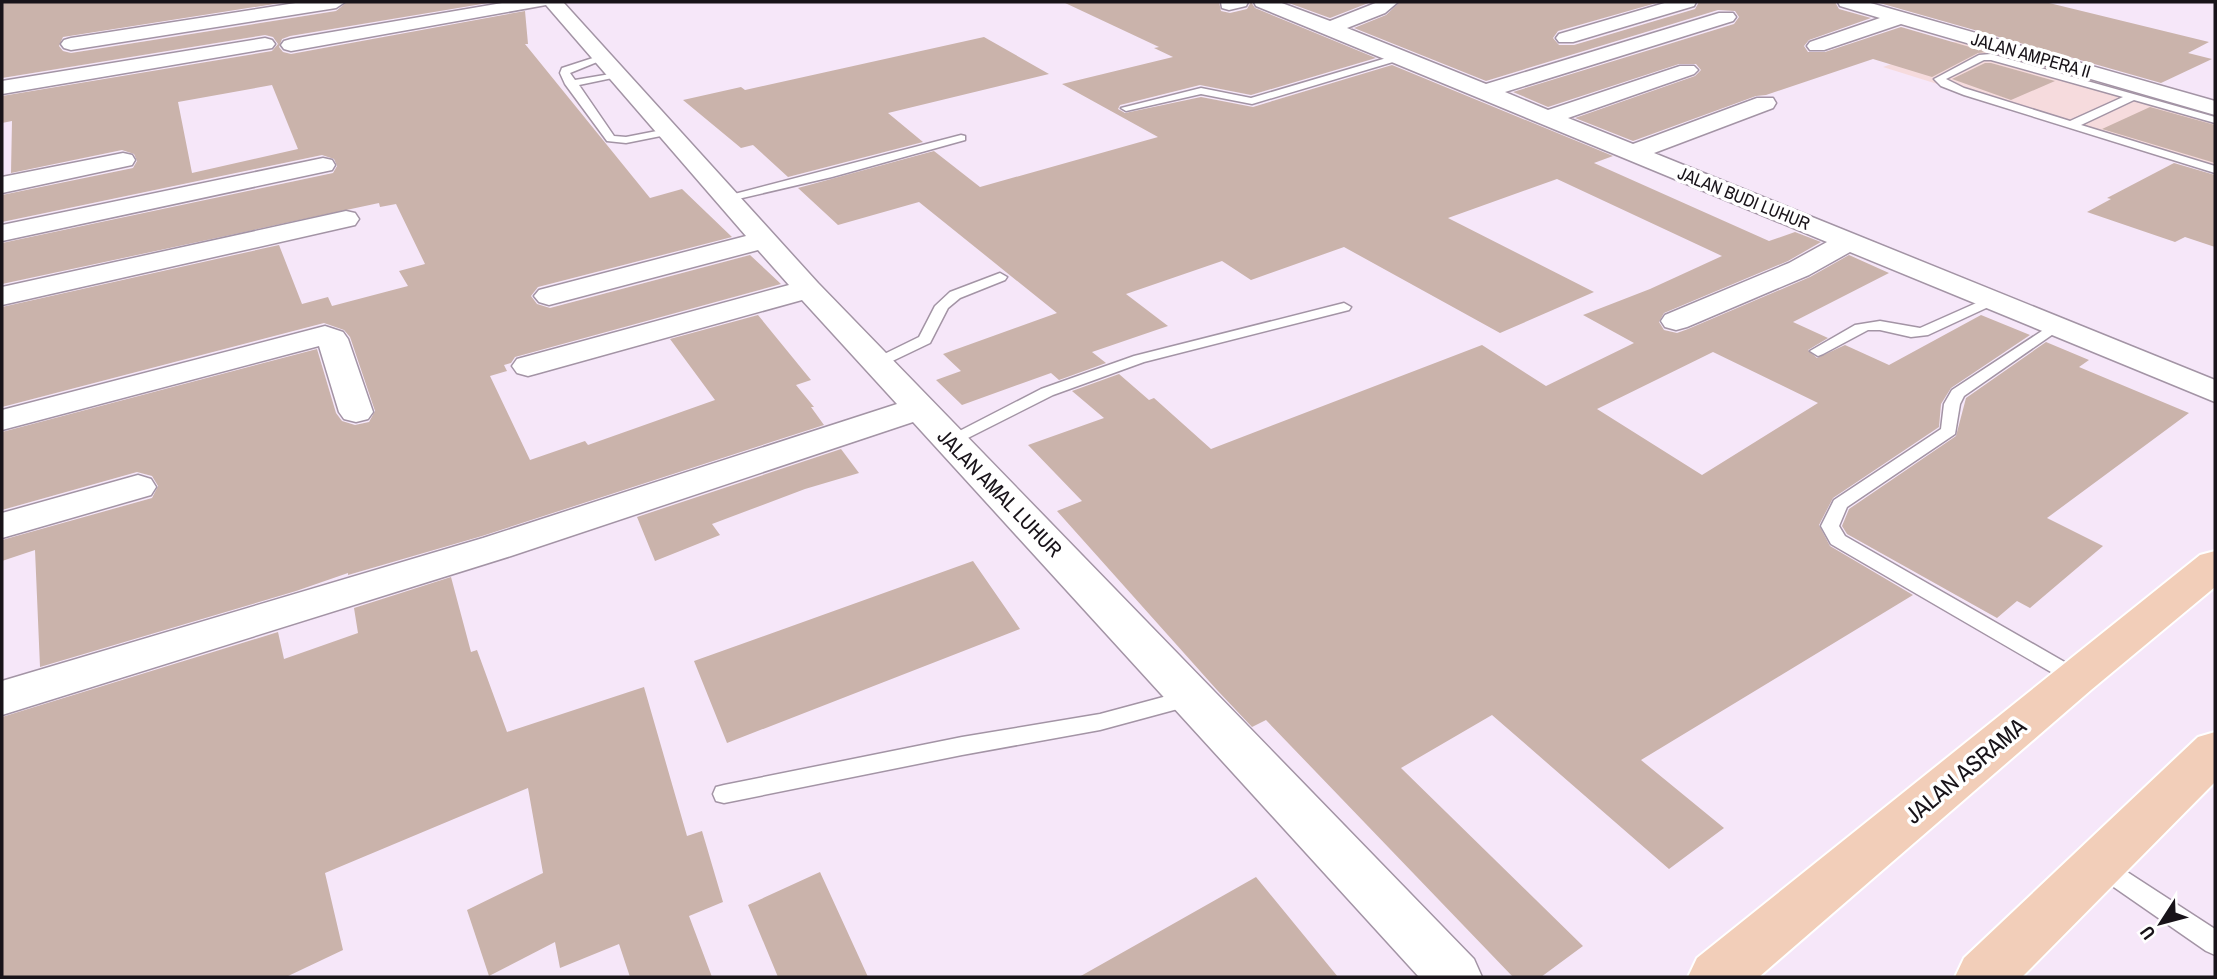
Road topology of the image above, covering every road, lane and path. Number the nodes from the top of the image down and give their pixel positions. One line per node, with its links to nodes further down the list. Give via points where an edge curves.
1 (336, 2): 7 (street)
2 (1263, 2): 10 (street, JALAN BUDI LUHUR)
3 (1389, 2): 10 (street)
4 (1688, 2): 11 (street)
5 (556, 3): 14 (street); 17 (street, JALAN AMAL LUHUR)
6 (1862, 3): 9 (street, JALAN AMPERA II)
7 (311, 4): 12 (street)
8 (1726, 17): 21 (street)
9 (1902, 18): 15 (street); 25 (street, JALAN AMPERA II)
10 (1332, 29): 16 (street, JALAN BUDI LUHUR)
11 (1566, 38)
12 (71, 44)
13 (265, 44): 20 (street)
14 (291, 45)
15 (1817, 46)
16 (1400, 57): 21 (street, JALAN BUDI LUHUR); 24 (lane, via 1252,101 1201,91)
17 (610, 66): 19 (lane); 19 (lane, via 566,70); 29 (street, JALAN AMAL LUHUR)
18 (1687, 70): 26 (street)
19 (570, 84): 29 (lane, via 611,139)
20 (2, 88)
21 (1488, 91): 26 (street, JALAN BUDI LUHUR)
22 (2133, 96): 27 (lane); 28 (lane); 28 (lane, via 1991,57 1982,57 1939,79)
23 (1765, 103): 31 (street)
24 (1126, 108)
25 (2215, 108)
26 (1549, 117): 31 (street, JALAN BUDI LUHUR)
27 (2215, 120)
28 (2071, 125): 34 (lane)
29 (667, 132): 36 (street, JALAN AMAL LUHUR)
30 (961, 138): 36 (lane)
31 (1634, 152): 40 (street, JALAN BUDI LUHUR)
32 (123, 160): 35 (street)
33 (323, 165): 38 (street)
34 (2215, 170)
35 (2, 185)
36 (725, 198): 39 (street, JALAN AMAL LUHUR)
37 (346, 219): 43 (street)
38 (2, 233)
39 (764, 240): 42 (street, JALAN AMAL LUHUR); 44 (street)
40 (1850, 242): 45 (street, JALAN BUDI LUHUR); 47 (street, via 1799,269)
41 (1000, 276): 50 (lane, via 955,295 943,306 925,340)
42 (808, 289): 50 (street, JALAN AMAL LUHUR); 51 (street)
43 (2, 296)
44 (549, 296)
45 (1992, 300): 48 (street, JALAN BUDI LUHUR); 49 (lane, via 1923,332 1866,326)
46 (1344, 307): 56 (lane, via 1139,359 1047,392)
47 (1676, 321)
48 (2054, 327): 52 (street, JALAN BUDI LUHUR); 60 (lane, via 1958,393 1949,431 1840,504 1830,526 1838,540)
49 (1818, 351)
50 (877, 363): 53 (street, JALAN AMAL LUHUR)
51 (528, 366)
52 (2215, 392)
53 (920, 408): 56 (street, JALAN AMAL LUHUR); 62 (street, via 497,547)
54 (356, 412): 55 (street, via 332,339 325,335)
55 (2, 419)
56 (950, 440): 61 (street, JALAN AMAL LUHUR)
57 (138, 487): 58 (street)
58 (2, 526)
59 (2215, 565): 60 (highway, JALAN ASRAMA)
60 (2075, 678): 68 (highway, JALAN ASRAMA)
61 (1194, 697): 64 (lane, via 1100,722); 67 (street, JALAN AMAL LUHUR)
62 (2, 698)
63 (2215, 751): 65 (highway)
64 (724, 794)
65 (2098, 863): 66 (lane); 69 (highway)
66 (2215, 943)
67 (1454, 977)
68 (1717, 977)
69 (1984, 977)

